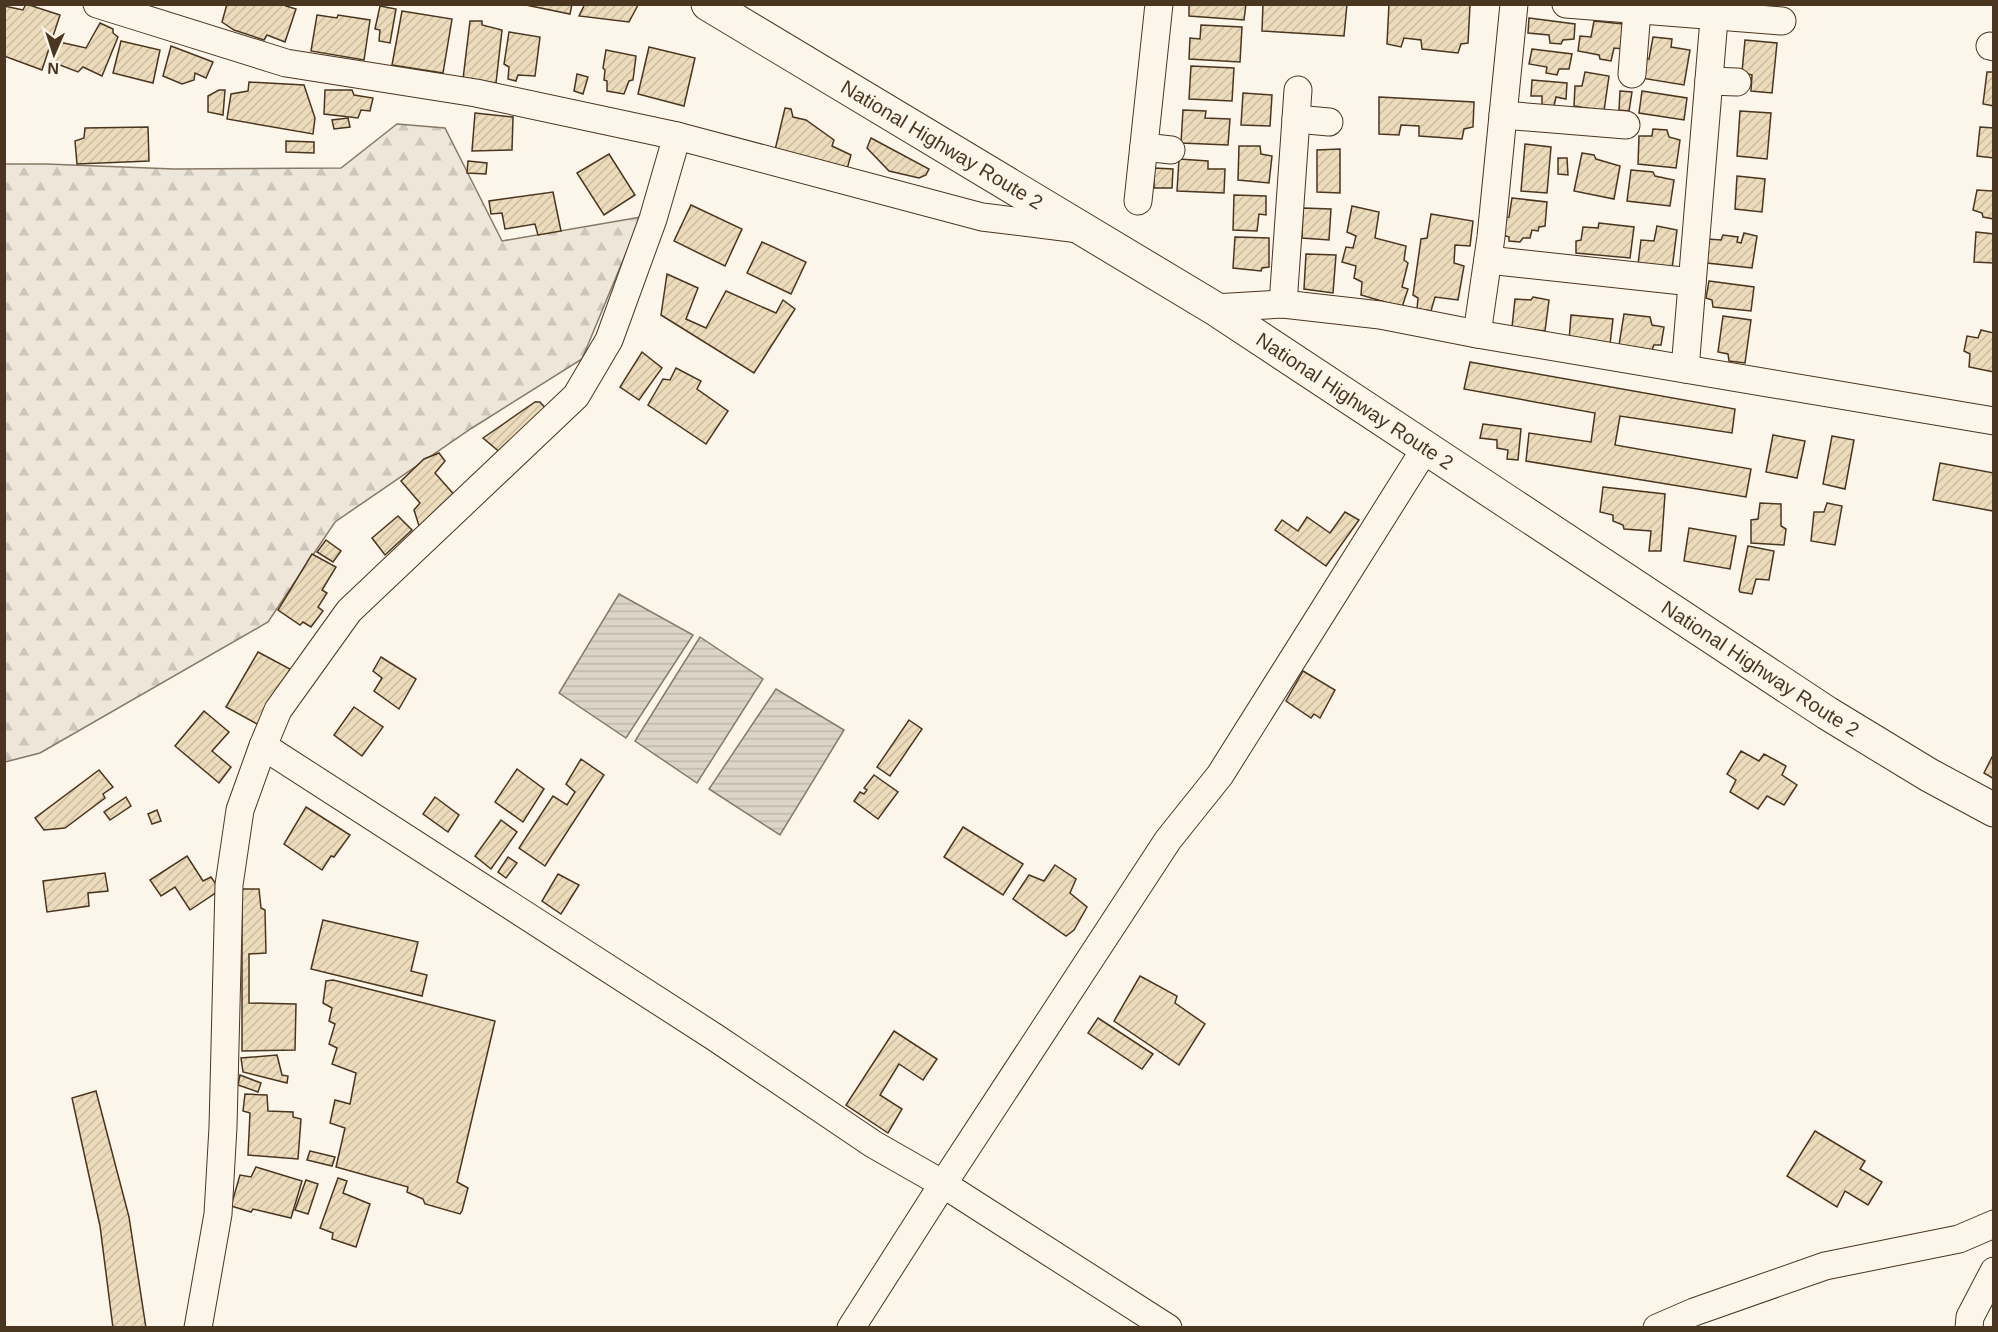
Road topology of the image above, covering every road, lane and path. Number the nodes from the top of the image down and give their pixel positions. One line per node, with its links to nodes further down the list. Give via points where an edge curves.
1 (97, 4): 17 (street, via 286,63 476,93)
2 (708, 4): 21 (highway, National Highway Route 2)
3 (1159, 4): 18 (street)
4 (1514, 4): 13 (street)
5 (1566, 4): 6 (street)
6 (1637, 10): 7 (street); 9 (street)
7 (1782, 21)
8 (1713, 31): 10 (street)
9 (1632, 74)
10 (1709, 81): 11 (street); 23 (street)
11 (1737, 82)
12 (1298, 90): 14 (street)
13 (1503, 115): 16 (street); 22 (street)
14 (1296, 119): 15 (street); 24 (street)
15 (1329, 122)
16 (1626, 125)
17 (677, 136): 21 (street, via 982,217); 30 (street, via 653,219 609,340 576,396 349,610 278,710)
18 (1144, 147): 19 (street); 20 (street)
19 (1171, 150)
20 (1138, 201)
21 (1086, 230): 25 (highway, National Highway Route 2)
22 (1488, 260): 23 (street); 26 (street)
23 (1692, 282): 27 (street)
24 (1283, 304): 25 (street); 26 (street, via 1380,315)
25 (1214, 308): 29 (highway, National Highway Route 2)
26 (1477, 334): 27 (street)
27 (1685, 369): 28 (street)
28 (1994, 420)
29 (1425, 449): 31 (highway, National Highway Route 2, via 1827,713); 32 (street, via 1220,775 1168,840)
30 (263, 746): 32 (street, via 873,1143); 35 (street, via 240,810 229,885 218,1214)
31 (1994, 810)
32 (943, 1184): 36 (street); 37 (street)
33 (1994, 1224): 38 (street, via 1959,1239 1825,1266)
34 (1994, 1271): 39 (street, via 1970,1317)
35 (198, 1328)
36 (851, 1328)
37 (1168, 1328)
38 (1657, 1328)
39 (1969, 1328)

